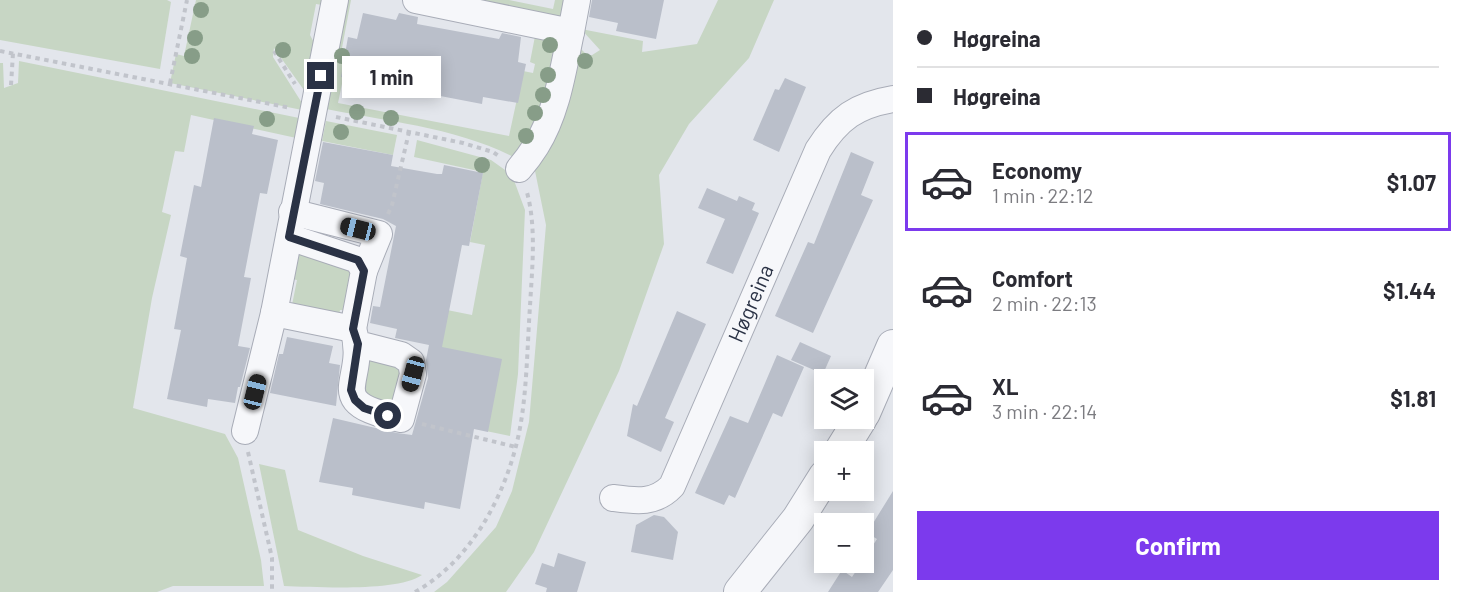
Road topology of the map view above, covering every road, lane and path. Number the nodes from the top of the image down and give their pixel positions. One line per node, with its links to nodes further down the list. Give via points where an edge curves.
1 (187, 0): 7 (path)
2 (335, 0): 12 (street)
3 (417, 0): 5 (street)
4 (577, 0): 5 (street)
5 (570, 32): 11 (street, via 551,113 537,145)
6 (13, 53): 8 (path)
7 (170, 84)
8 (11, 85)
9 (893, 99): 23 (street, Høgreina, via 851,113 838,122 818,150 672,486 664,495 651,500)
10 (409, 131): 13 (path, via 392,205)
11 (519, 169)
12 (290, 224): 13 (street); 14 (street, via 358,260); 15 (street)
13 (379, 234): 14 (street)
14 (364, 271): 16 (street)
15 (274, 313): 16 (street); 20 (street)
16 (355, 337): 19 (street, via 351,390 355,400 376,413); 19 (street, via 411,362 413,374)
17 (893, 346): 18 (street)
18 (874, 390)
19 (401, 419): 21 (path)
20 (245, 431): 24 (path, via 272,558)
21 (516, 447)
22 (814, 494): 25 (street)
23 (614, 498)
24 (272, 592)
25 (740, 592)

